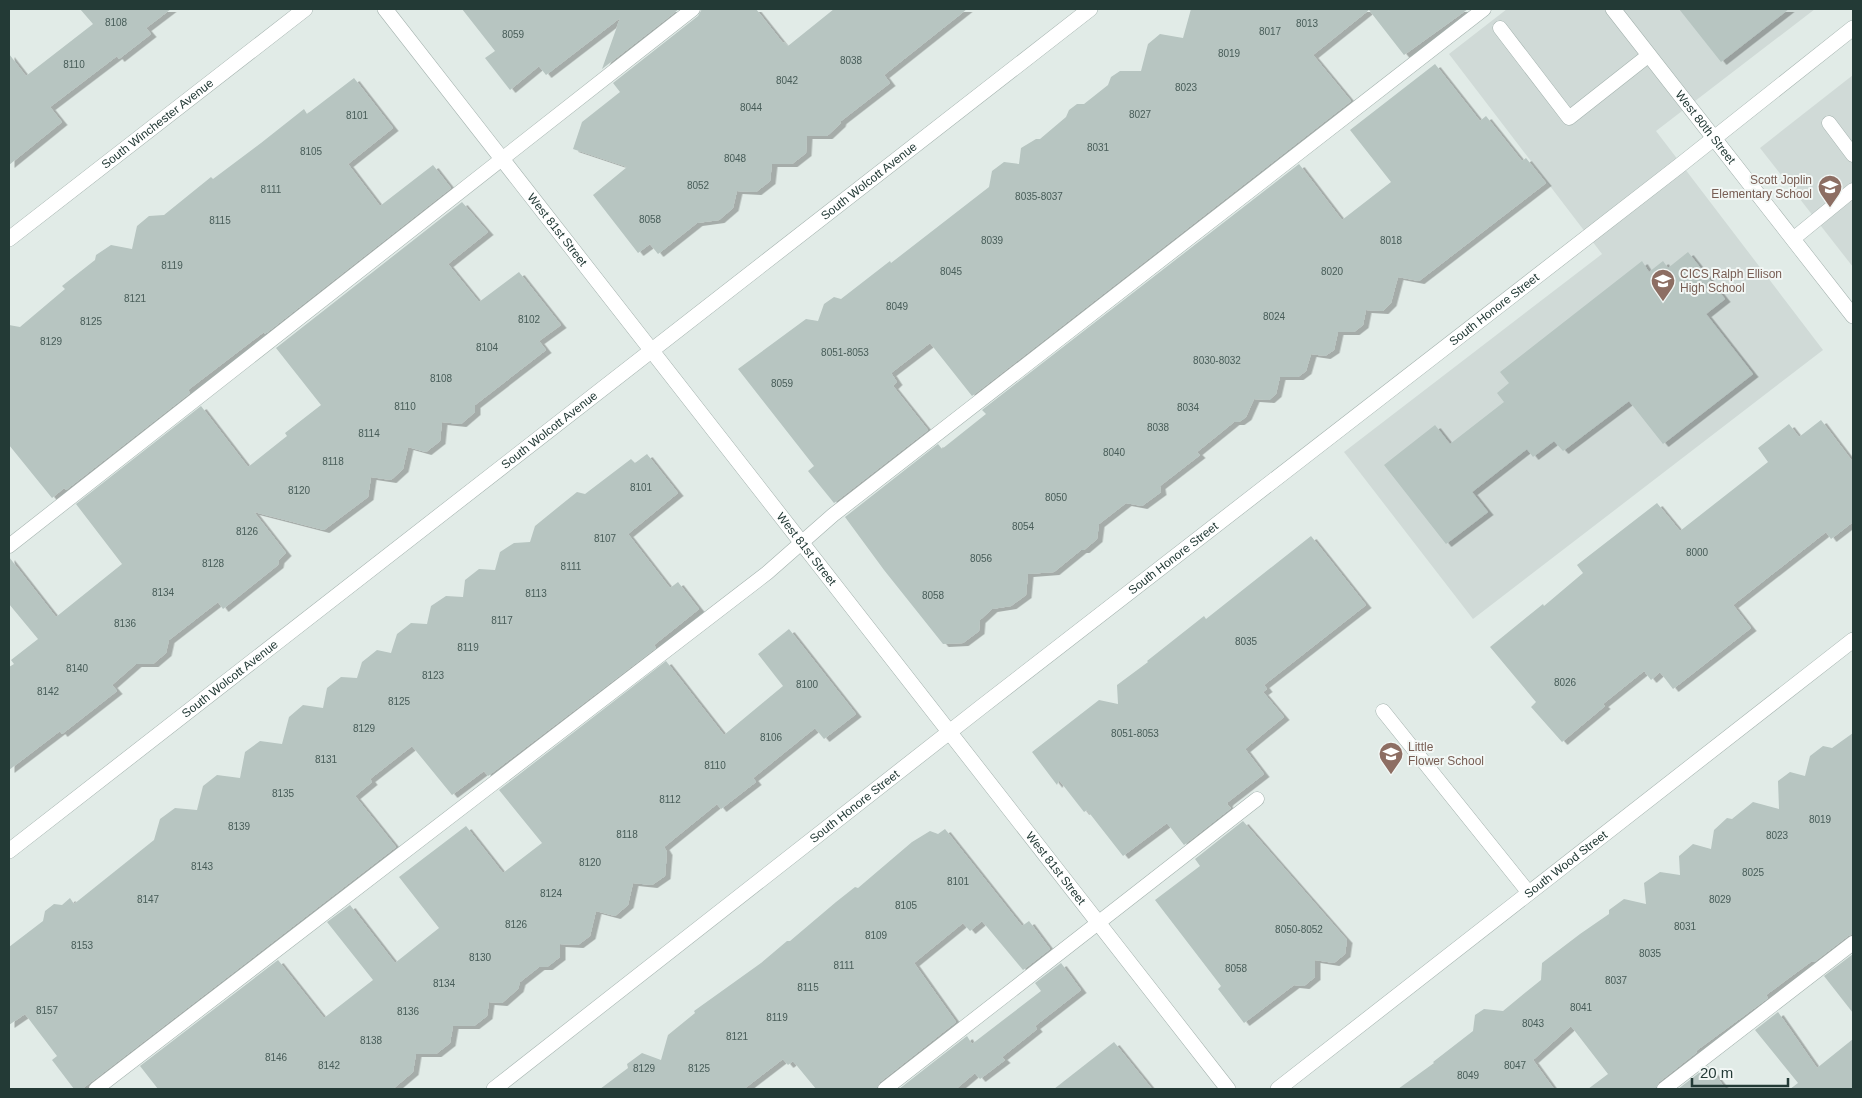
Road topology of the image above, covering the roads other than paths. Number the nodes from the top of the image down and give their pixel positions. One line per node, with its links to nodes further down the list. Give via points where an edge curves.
1 (305, 9): 16 (street, South Winchester Avenue)
2 (386, 9): 13 (street, West 81st Street)
3 (693, 9): 13 (lane)
4 (1090, 9): 18 (street, South Wolcott Avenue)
5 (1484, 9): 19 (lane, via 833,515)
6 (1613, 9): 9 (street, West 80th Street)
7 (1500, 28): 9 (lane, via 1569,118)
8 (1853, 28): 11 (street, South Honore Street)
9 (1649, 54): 11 (street, West 80th Street)
10 (1828, 124): 12 (lane)
11 (1714, 138): 15 (street, West 80th Street); 23 (street, South Honore Street)
12 (1853, 155)
13 (502, 158): 18 (street, West 81st Street); 20 (lane)
14 (1853, 190): 15 (lane)
15 (1793, 239): 17 (street, West 80th Street)
16 (9, 240)
17 (1853, 316)
18 (652, 350): 19 (street, West 81st Street); 25 (street, South Wolcott Avenue)
19 (802, 543): 23 (street, West 81st Street); 29 (lane, via 767,574)
20 (9, 546)
21 (1853, 640): 26 (street, South Wood Street)
22 (1383, 711): 26 (lane)
23 (950, 732): 27 (street, West 81st Street); 30 (street, South Honore Street)
24 (1257, 799): 27 (lane)
25 (9, 851)
26 (1529, 893): 33 (street, South Wood Street)
27 (1098, 923): 31 (lane); 32 (street, West 81st Street)
28 (1853, 942): 34 (lane)
29 (96, 1089)
30 (494, 1089)
31 (885, 1089)
32 (1228, 1089)
33 (1278, 1089)
34 (1664, 1089)

